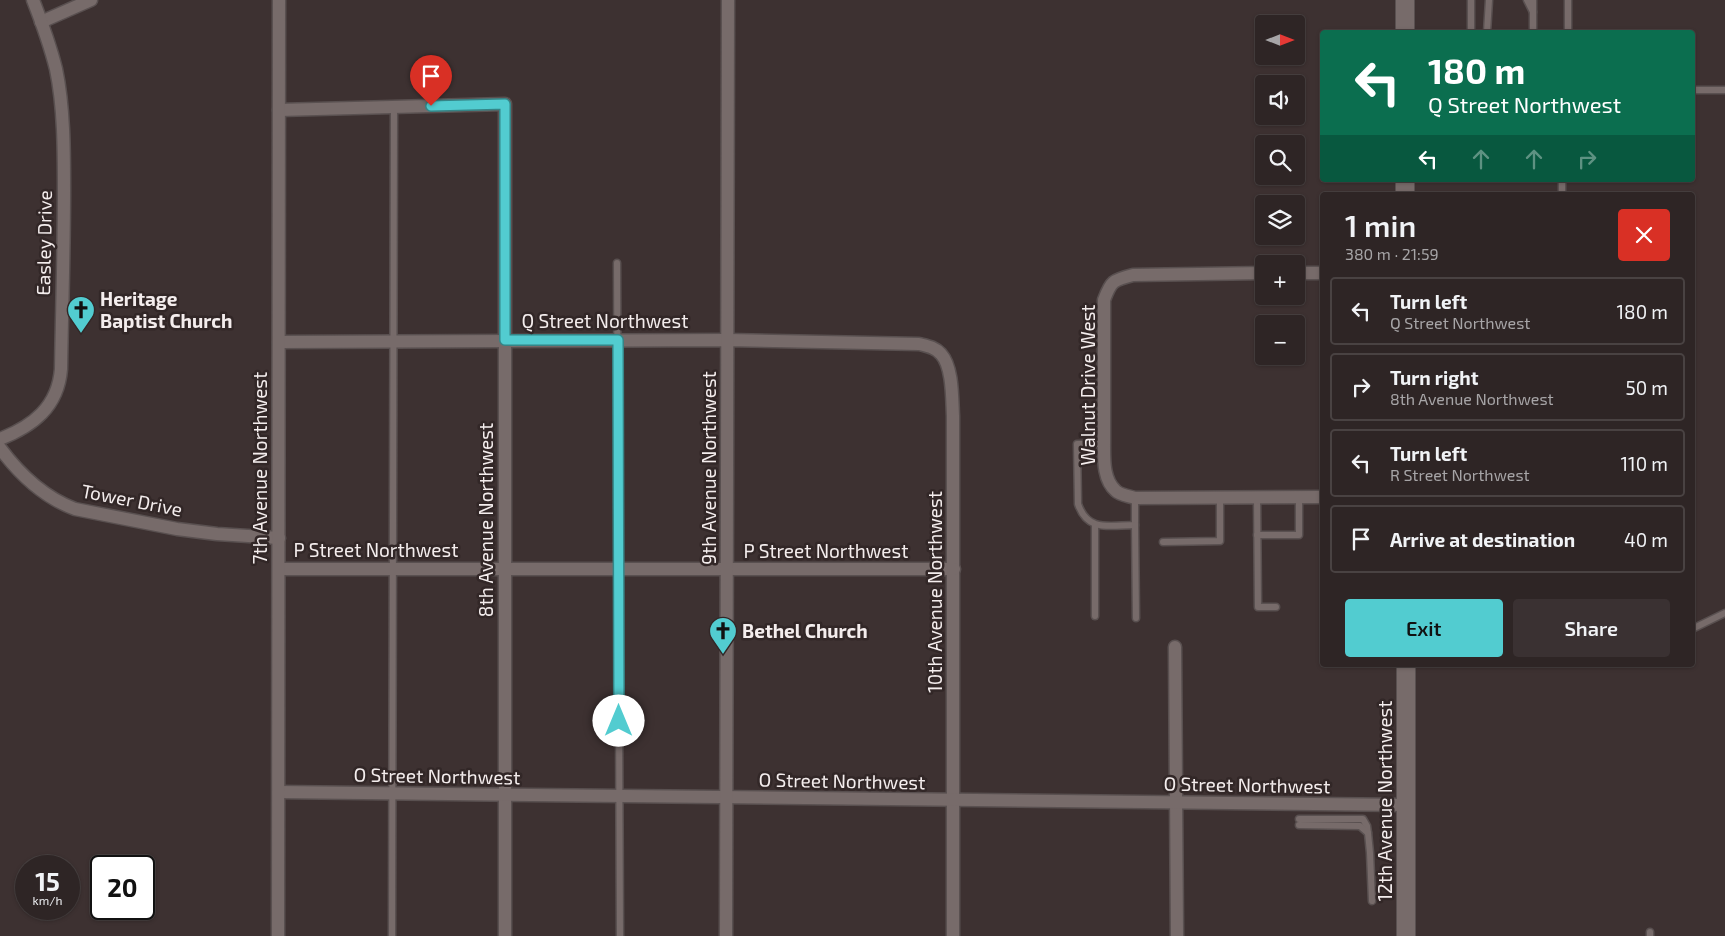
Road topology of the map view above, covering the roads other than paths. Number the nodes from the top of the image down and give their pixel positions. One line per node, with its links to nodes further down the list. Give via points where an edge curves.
1 (33, 0): 12 (street, Easley Drive)
2 (91, 0): 12 (street)
3 (279, 0): 21 (street, 7th Avenue Northwest)
4 (728, 0): 28 (street, 9th Avenue Northwest)
5 (1405, 0): 13 (main road)
6 (1471, 0): 14 (lane)
7 (1489, 0): 15 (lane)
8 (1527, 0): 11 (lane)
9 (1533, 0): 11 (lane)
10 (1568, 0): 17 (lane)
11 (1533, 13): 16 (lane)
12 (41, 22): 32 (street, Easley Drive, via 56,68 64,158 60,380 43,413 18,432)
13 (1405, 30)
14 (1471, 30)
15 (1487, 30)
16 (1533, 30)
17 (1568, 30)
18 (1695, 90): 19 (lane)
19 (1725, 90)
20 (394, 107): 21 (street); 26 (street, 8th Avenue Northwest, via 505,104); 29 (lane)
21 (279, 110): 30 (street, 7th Avenue Northwest)
22 (618, 263): 27 (lane)
23 (1255, 273): 33 (street, Walnut Drive West, via 1133,274 1110,284 1104,300)
24 (1305, 273): 25 (street)
25 (1320, 273)
26 (505, 340): 27 (street, Q Street Northwest); 29 (street, Q Street Northwest); 47 (street, 8th Avenue Northwest)
27 (618, 340): 28 (street, Q Street Northwest); 48 (lane)
28 (728, 340): 31 (street, Q Street Northwest); 49 (street, 9th Avenue Northwest)
29 (394, 341): 30 (street, Q Street Northwest); 46 (lane)
30 (279, 342): 43 (street, 7th Avenue Northwest)
31 (841, 342): 50 (street, 10th Avenue Northwest, via 919,344 932,347 947,363 953,416)
32 (0, 439)
33 (1104, 444): 37 (street, Walnut Drive West, via 1109,482 1117,492); 40 (lane, via 1077,444 1078,504 1081,514)
34 (0, 448): 43 (street, Tower Drive, via 35,488 60,504 75,509 177,530)
35 (1300, 497): 36 (street, Walnut Drive West); 39 (street, Walnut Drive West); 42 (lane, via 1300,535)
36 (1320, 497)
37 (1135, 498): 38 (street, Walnut Drive West); 41 (lane)
38 (1220, 498): 39 (street, Walnut Drive West); 44 (lane, via 1220,541)
39 (1257, 498): 42 (lane)
40 (1095, 525): 41 (lane); 53 (lane)
41 (1135, 525): 54 (lane)
42 (1257, 535): 51 (lane, via 1258,607)
43 (279, 538): 45 (street, 7th Avenue Northwest)
44 (1163, 542)
45 (279, 569): 46 (street, P Street Northwest); 58 (street, 7th Avenue Northwest)
46 (393, 569): 47 (street, P Street Northwest); 59 (lane)
47 (505, 569): 48 (street, P Street Northwest); 60 (street, 8th Avenue Northwest)
48 (618, 569): 49 (street, P Street Northwest); 61 (lane)
49 (728, 569): 50 (street, P Street Northwest); 62 (street, 9th Avenue Northwest)
50 (954, 569): 63 (street, 10th Avenue Northwest)
51 (1276, 607)
52 (1725, 613): 55 (lane)
53 (1095, 616)
54 (1136, 618)
55 (1695, 628)
56 (1175, 646): 64 (street)
57 (1406, 667): 65 (main road, 12th Avenue Northwest)
58 (279, 792): 59 (street, O Street Northwest); 68 (street, 7th Avenue Northwest)
59 (392, 794): 60 (street, O Street Northwest); 69 (lane)
60 (505, 795): 61 (street, O Street Northwest); 70 (street, 8th Avenue Northwest)
61 (619, 797): 62 (street, O Street Northwest); 71 (lane)
62 (727, 798): 63 (street, O Street Northwest); 72 (street, 9th Avenue Northwest)
63 (953, 801): 64 (street, O Street Northwest); 73 (street, 10th Avenue Northwest)
64 (1177, 803): 65 (street, O Street Northwest); 74 (street)
65 (1406, 805): 75 (main road, 12th Avenue Northwest)
66 (1299, 822): 67 (lane, via 1360,826 1368,833)
67 (1372, 901)
68 (278, 936)
69 (392, 936)
70 (505, 936)
71 (620, 936)
72 (726, 936)
73 (953, 936)
74 (1178, 936)
75 (1406, 936)

